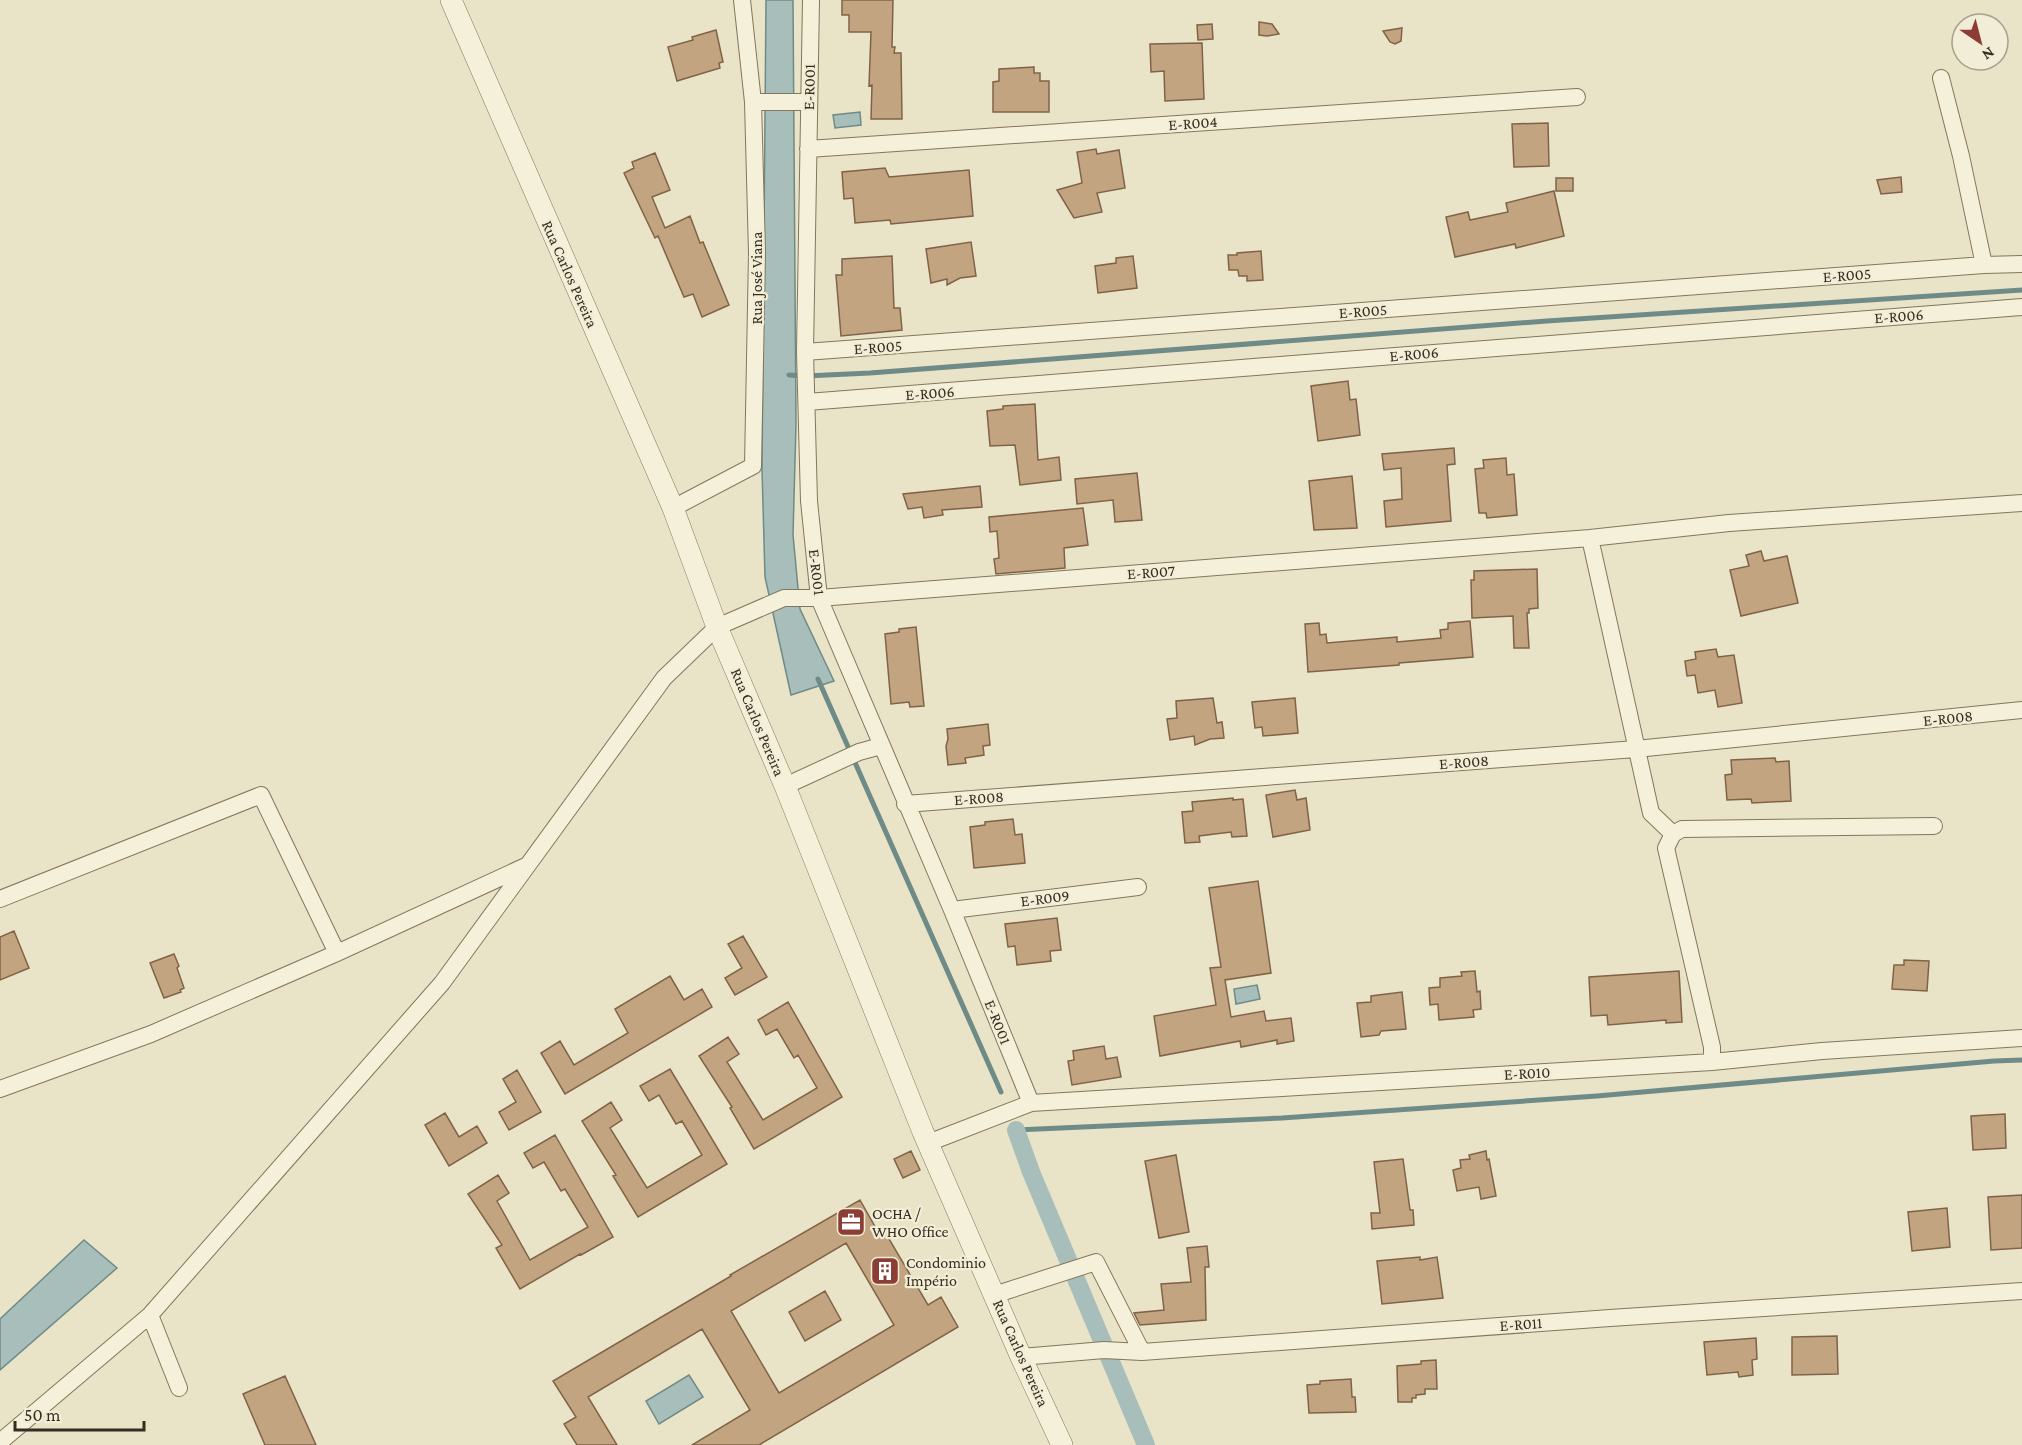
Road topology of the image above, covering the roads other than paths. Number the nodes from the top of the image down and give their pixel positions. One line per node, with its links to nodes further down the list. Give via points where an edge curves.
1 (451, 0): 15 (street, Rua Carlos Pereira)
2 (742, 0): 6 (street, Rua José Viana)
3 (811, 0): 7 (street, E-R001)
4 (1941, 78): 10 (street)
5 (1577, 97): 8 (street, E-R004)
6 (753, 102): 7 (street); 15 (street, Rua José Viana, via 757,253 753,465)
7 (809, 102): 8 (street, E-R001)
8 (808, 149): 12 (street, E-R001)
9 (2022, 264): 10 (street)
10 (1984, 265): 12 (street, E-R005)
11 (2022, 307): 13 (street, E-R006)
12 (805, 352): 13 (street, E-R001)
13 (807, 402): 17 (street, E-R001, via 809,501)
14 (2022, 503): 16 (street, E-R007, via 1729,523)
15 (673, 508): 18 (street, Rua Carlos Pereira)
16 (1590, 538): 17 (street, E-R007); 21 (street)
17 (819, 598): 18 (street, E-R007, via 784,598); 20 (street, E-R001)
18 (717, 627): 22 (street, Rua Carlos Pereira); 26 (street, via 664,678)
19 (2022, 710): 21 (street, E-R008)
20 (881, 746): 22 (street); 23 (street, E-R001)
21 (1636, 749): 23 (street, E-R008); 25 (street, via 1652,813)
22 (785, 786): 35 (street, Rua Carlos Pereira)
23 (905, 804): 29 (street, E-R001)
24 (1934, 826): 25 (street, via 1682,829)
25 (1673, 834): 32 (street, via 1666,848 1712,1047)
26 (528, 865): 30 (street); 38 (street, via 442,983)
27 (1138, 887): 29 (street, E-R009)
28 (0, 898): 30 (street, via 261,795)
29 (952, 910): 34 (street, E-R001)
30 (337, 952): 33 (street, via 151,1034)
31 (2022, 1038): 32 (street, E-R010)
32 (1712, 1062): 34 (street, E-R010)
33 (0, 1089)
34 (1031, 1103): 35 (street, E-R010)
35 (928, 1143): 37 (street, Rua Carlos Pereira)
36 (2022, 1291): 39 (street, E-R011)
37 (994, 1295): 39 (street, via 1096,1262); 40 (street, Rua Carlos Pereira)
38 (150, 1316): 41 (street); 42 (street)
39 (1142, 1352): 40 (street, E-R011, via 1104,1350)
40 (1020, 1356): 43 (street, Rua Carlos Pereira)
41 (179, 1388)
42 (0, 1442)
43 (1062, 1445)

